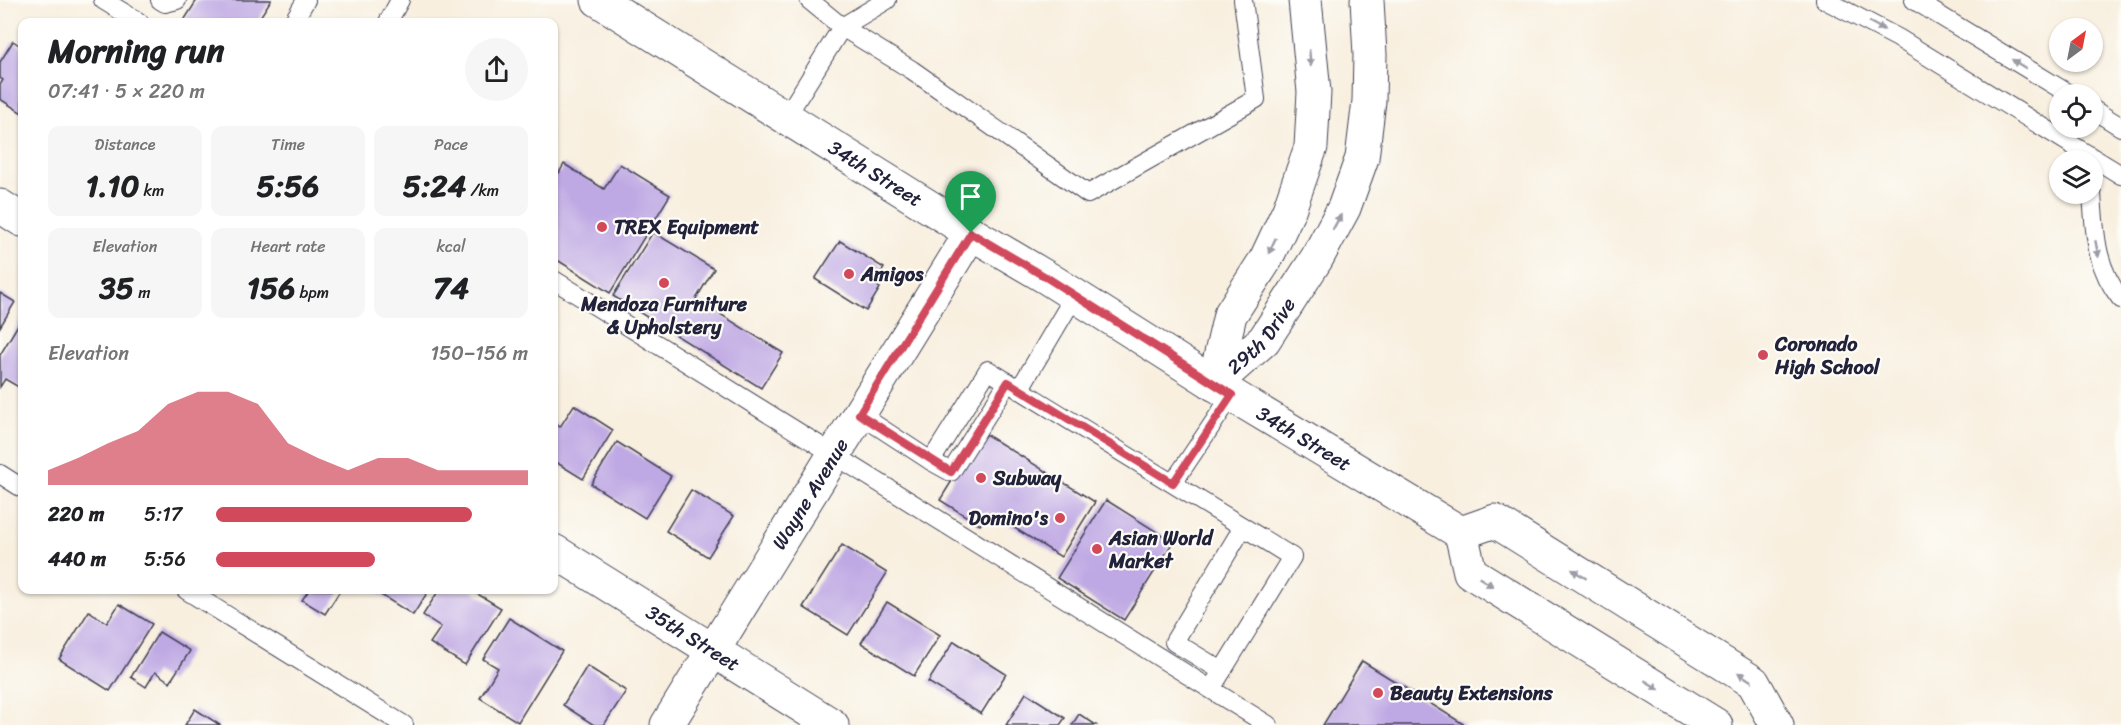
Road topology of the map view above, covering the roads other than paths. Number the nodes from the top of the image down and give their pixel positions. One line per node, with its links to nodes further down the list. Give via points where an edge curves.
1 (103, 0): 14 (lane)
2 (160, 0): 3 (lane)
3 (177, 0)
4 (306, 0): 15 (lane)
5 (400, 0): 16 (lane)
6 (599, 0): 20 (street, 34th Street)
7 (809, 0): 17 (lane)
8 (887, 0): 17 (lane)
9 (1243, 0): 17 (lane, via 1256,99 1088,194 912,70)
10 (1305, 0): 33 (street, 29th Drive, one-way to 33, via 1314,92 1311,147 1289,210 1266,259 1230,315)
11 (1367, 0): 33 (street, 29th Drive, one-way to 11, via 1264,340 1344,208 1362,158 1369,101)
12 (1825, 0): 22 (lane, one-way to 22, via 1898,38)
13 (1914, 0): 18 (lane, one-way to 13)
14 (132, 18)
15 (295, 18)
16 (390, 18)
17 (842, 27): 20 (lane)
18 (2053, 84)
19 (2103, 116): 21 (lane)
20 (786, 117): 28 (street, 34th Street)
21 (2121, 127)
22 (2076, 150)
23 (2103, 165): 24 (lane)
24 (2121, 175)
25 (2093, 204): 31 (lane, one-way to 31, via 2098,256)
26 (0, 206): 27 (street)
27 (18, 217)
28 (971, 233): 30 (street, 34th Street); 34 (street, Wayne Avenue)
29 (558, 282): 35 (lane)
30 (1075, 295): 32 (lane); 33 (street, 34th Street)
31 (2121, 299)
32 (1013, 386): 34 (lane, via 988,370 931,461); 37 (lane)
33 (1223, 389): 37 (lane); 40 (street, 34th Street)
34 (859, 414): 35 (street, Wayne Avenue)
35 (834, 454): 43 (street, Wayne Avenue); 45 (lane)
36 (0, 474): 38 (lane)
37 (1173, 483): 39 (lane)
38 (18, 485)
39 (1243, 527): 44 (lane, via 1174,642); 44 (lane, via 1292,556)
40 (1461, 533): 50 (street, one-way to 50, via 1470,572); 51 (street, one-way to 40, via 1753,682 1495,521)
41 (558, 554): 43 (street, 35th Street)
42 (192, 594): 46 (lane)
43 (713, 651): 47 (street, Wayne Avenue); 48 (street, 35th Street)
44 (1222, 671): 45 (lane)
45 (1210, 689): 49 (lane)
46 (404, 725)
47 (667, 725)
48 (832, 725)
49 (1268, 725)
50 (1716, 725)
51 (1777, 725)

